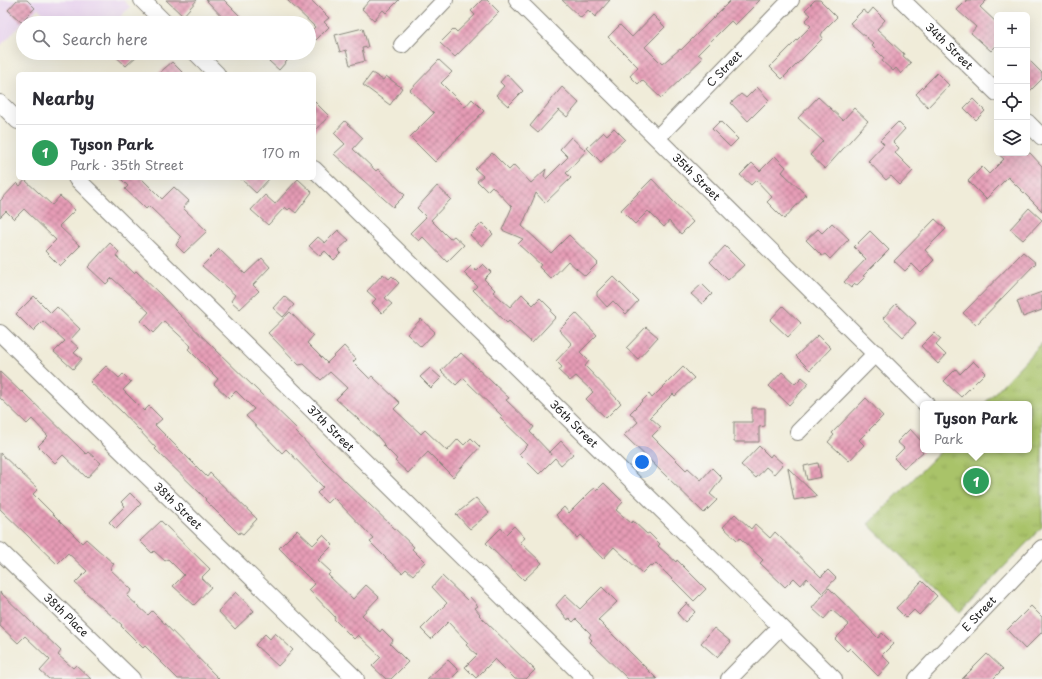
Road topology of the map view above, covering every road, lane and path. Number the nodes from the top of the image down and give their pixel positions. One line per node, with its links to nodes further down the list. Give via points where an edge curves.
1 (142, 0): 6 (street)
2 (445, 0): 7 (street)
3 (517, 0): 14 (street, 35th Street)
4 (791, 0): 14 (street, C Street)
5 (902, 0): 10 (street, 34th Street)
6 (158, 16)
7 (402, 45)
8 (203, 60): 9 (street)
9 (215, 72)
10 (994, 90)
11 (0, 103): 12 (street)
12 (16, 119)
13 (1030, 125): 15 (street)
14 (658, 137): 19 (street, 35th Street)
15 (1042, 137)
16 (316, 171): 24 (street, 36th Street)
17 (78, 180): 27 (street, 37th Street)
18 (0, 333): 26 (street, 38th Street)
19 (876, 353): 20 (street, 35th Street); 21 (street)
20 (923, 401)
21 (798, 432)
22 (1042, 548): 30 (street, E Street)
23 (0, 551): 25 (street, 38th Place)
24 (780, 627): 28 (street); 29 (street, 36th Street)
25 (132, 679)
26 (356, 679)
27 (586, 679)
28 (729, 679)
29 (834, 679)
30 (917, 679)

